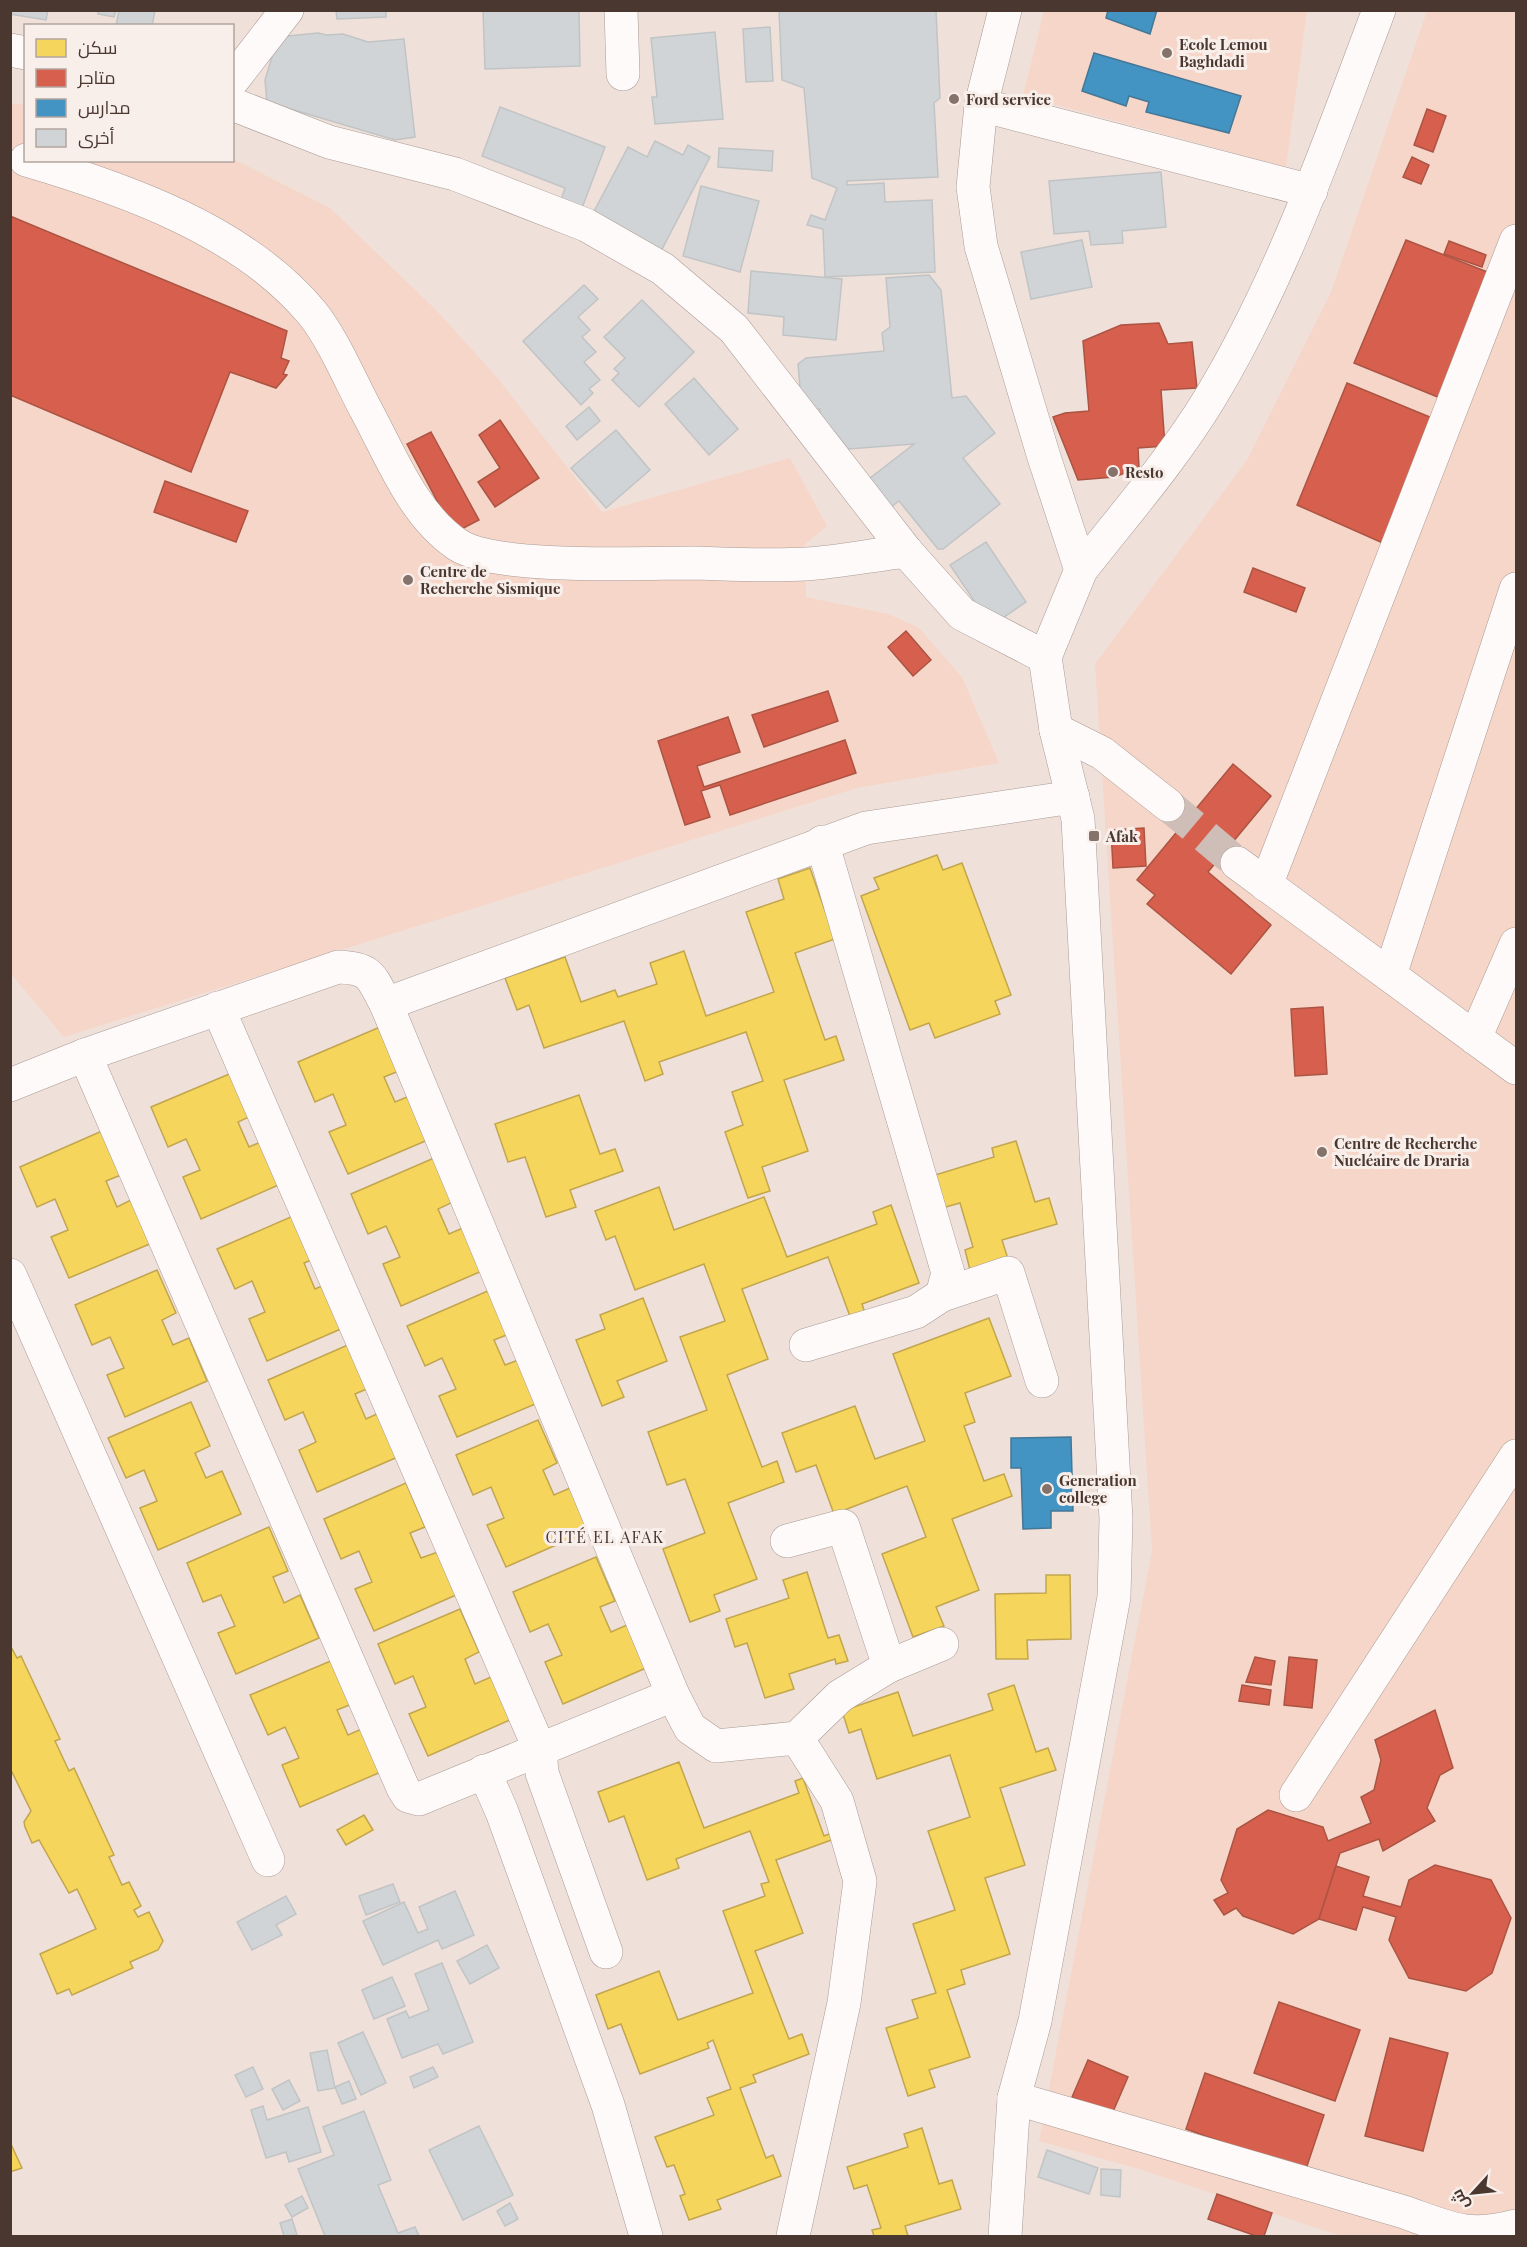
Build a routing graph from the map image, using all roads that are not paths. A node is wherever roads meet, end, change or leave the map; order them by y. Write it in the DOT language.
graph roads {
  1 [pos="287,10"];
  2 [pos="621,10"];
  3 [pos="1005,10"];
  4 [pos="1379,10"];
  5 [pos="623,74"];
  6 [pos="234,78"];
  7 [pos="234,105"];
  8 [pos="981,105"];
  9 [pos="32,162"];
  10 [pos="1311,191"];
  11 [pos="1516,241"];
  12 [pos="906,551"];
  13 [pos="1081,570"];
  14 [pos="1516,589"];
  15 [pos="1045,657"];
  16 [pos="1056,730"];
  17 [pos="1073,797"];
  18 [pos="1167,804"];
  19 [pos="822,842"];
  20 [pos="1237,864"];
  21 [pos="1266,885"];
  22 [pos="1516,944"];
  23 [pos="1390,975"];
  24 [pos="386,1004"];
  25 [pos="218,1008"];
  26 [pos="1475,1038"];
  27 [pos="85,1055"];
  28 [pos="1516,1068"];
  29 [pos="10,1085"];
  30 [pos="10,1275"];
  31 [pos="942,1295"];
  32 [pos="806,1345"];
  33 [pos="1042,1381"];
  34 [pos="1516,1456"];
  35 [pos="787,1541"];
  36 [pos="942,1644"];
  37 [pos="889,1665"];
  38 [pos="673,1695"];
  39 [pos="797,1738"];
  40 [pos="540,1750"];
  41 [pos="484,1771"];
  42 [pos="1296,1795"];
  43 [pos="268,1860"];
  44 [pos="606,1952"];
  45 [pos="1014,2098"];
  46 [pos="1516,2226"];
  47 [pos="646,2236"];
  48 [pos="790,2236"];
  49 [pos="1005,2236"];
  1 -- 6 [label="main road"];
  2 -- 5 [label="main road"];
  3 -- 8 [label="main road"];
  4 -- 10 [label="main road"];
  7 -- 12 [label="main road"];
  8 -- 10 [label="main road"];
  8 -- 13 [label="main road"];
  9 -- 12 [label="main road"];
  10 -- 13 [label="main road"];
  11 -- 21 [label="main road"];
  12 -- 15 [label="main road"];
  13 -- 15 [label="main road"];
  14 -- 23 [label="main road"];
  15 -- 16 [label="main road"];
  16 -- 17 [label="main road"];
  16 -- 18 [label="main road"];
  17 -- 19 [label="main road"];
  17 -- 45 [label="main road"];
  19 -- 24 [label="main road"];
  19 -- 31 [label="main road"];
  20 -- 21 [label="main road"];
  21 -- 23 [label="main road"];
  22 -- 26 [label="main road"];
  23 -- 26 [label="main road"];
  24 -- 25 [label="main road"];
  24 -- 38 [label="main road"];
  25 -- 27 [label="main road"];
  25 -- 40 [label="main road"];
  26 -- 28 [label="main road"];
  27 -- 29 [label="main road"];
  27 -- 41 [label="main road"];
  30 -- 43 [label="main road"];
  31 -- 32 [label="main road"];
  31 -- 33 [label="main road"];
  34 -- 42 [label="main road"];
  35 -- 37 [label="main road"];
  36 -- 37 [label="main road"];
  37 -- 39 [label="main road"];
  38 -- 39 [label="main road"];
  38 -- 40 [label="main road"];
  39 -- 48 [label="main road"];
  40 -- 41 [label="main road"];
  40 -- 44 [label="main road"];
  41 -- 47 [label="main road"];
  45 -- 46 [label="main road"];
  45 -- 49 [label="main road"];
}
